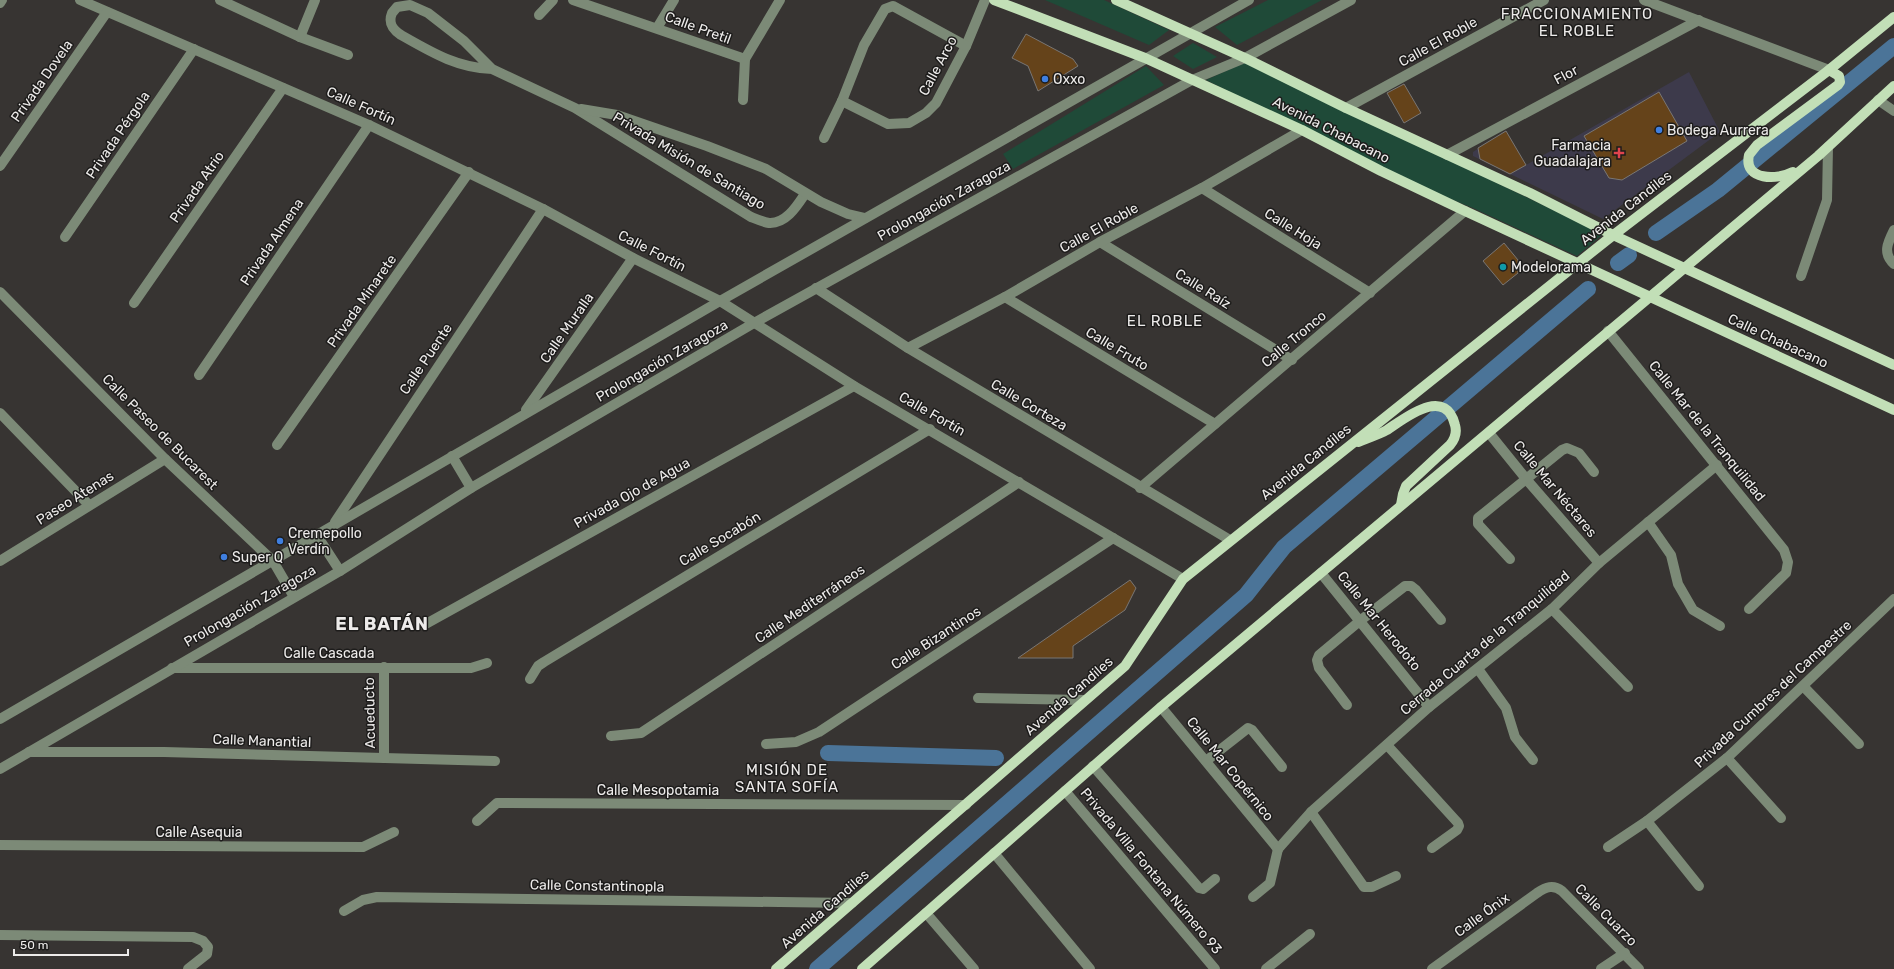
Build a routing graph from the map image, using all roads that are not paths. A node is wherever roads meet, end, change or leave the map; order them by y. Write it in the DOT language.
graph roads {
  1 [pos="2,0"];
  2 [pos="80,0"];
  3 [pos="220,0"];
  4 [pos="315,0"];
  5 [pos="553,0"];
  6 [pos="573,0"];
  7 [pos="674,0"];
  8 [pos="780,0"];
  9 [pos="985,0"];
  10 [pos="994,0"];
  11 [pos="1116,0"];
  12 [pos="1249,0"];
  13 [pos="1351,0"];
  14 [pos="1544,0"];
  15 [pos="1644,0"];
  16 [pos="0,3"];
  17 [pos="107,12"];
  18 [pos="539,15"];
  19 [pos="1894,17"];
  20 [pos="1698,20"];
  21 [pos="657,28"];
  22 [pos="1191,32"];
  23 [pos="300,37"];
  24 [pos="966,46"];
  25 [pos="194,49"];
  26 [pos="348,55"];
  27 [pos="1145,58"];
  28 [pos="1245,58"];
  29 [pos="745,59"];
  30 [pos="492,69"];
  31 [pos="1829,70"];
  32 [pos="1192,80"];
  33 [pos="1894,86"];
  34 [pos="283,88"];
  35 [pos="743,100"];
  36 [pos="1878,100"];
  37 [pos="842,101"];
  38 [pos="575,108"];
  39 [pos="1346,108"];
  40 [pos="1894,111"];
  41 [pos="369,125"];
  42 [pos="1302,130"];
  43 [pos="824,138"];
  44 [pos="1828,147"];
  45 [pos="1447,155"];
  46 [pos="0,166"];
  47 [pos="1803,167"];
  48 [pos="469,172"];
  49 [pos="1202,188"];
  50 [pos="805,194"];
  51 [pos="543,209"];
  52 [pos="1465,211"];
  53 [pos="865,218"];
  54 [pos="1894,230"];
  55 [pos="1613,235"];
  56 [pos="65,237"];
  57 [pos="1100,242"];
  58 [pos="633,258"];
  59 [pos="1576,264"];
  60 [pos="1894,264"];
  61 [pos="1685,268"];
  62 [pos="1801,276"];
  63 [pos="816,288"];
  64 [pos="0,292"];
  65 [pos="1370,293"];
  66 [pos="1005,297"];
  67 [pos="1650,297"];
  68 [pos="720,301"];
  69 [pos="134,303"];
  70 [pos="754,323"];
  71 [pos="1608,331"];
  72 [pos="908,348"];
  73 [pos="1292,360"];
  74 [pos="1894,365"];
  75 [pos="199,375"];
  76 [pos="854,386"];
  77 [pos="1894,410"];
  78 [pos="0,413"];
  79 [pos="524,414"];
  80 [pos="1215,424"];
  81 [pos="930,429"];
  82 [pos="1489,433"];
  83 [pos="277,445"];
  84 [pos="1350,445"];
  85 [pos="452,456"];
  86 [pos="165,458"];
  87 [pos="1717,465"];
  88 [pos="1594,472"];
  89 [pos="1527,480"];
  90 [pos="1019,482"];
  91 [pos="471,488"];
  92 [pos="1140,488"];
  93 [pos="89,505"];
  94 [pos="1401,505"];
  95 [pos="1648,522"];
  96 [pos="333,525"];
  97 [pos="316,534"];
  98 [pos="1113,538"];
  99 [pos="1230,540"];
  100 [pos="1510,559"];
  101 [pos="273,561"];
  102 [pos="0,562"];
  103 [pos="1600,563"];
  104 [pos="340,571"];
  105 [pos="1321,573"];
  106 [pos="1183,579"];
  107 [pos="294,597"];
  108 [pos="1894,599"];
  109 [pos="1749,608"];
  110 [pos="1552,609"];
  111 [pos="1361,620"];
  112 [pos="1441,620"];
  113 [pos="424,625"];
  114 [pos="1720,626"];
  115 [pos="487,663"];
  116 [pos="384,667"];
  117 [pos="170,668"];
  118 [pos="1478,669"];
  119 [pos="530,679"];
  120 [pos="1628,687"];
  121 [pos="1804,687"];
  122 [pos="978,698"];
  123 [pos="1084,700"];
  124 [pos="1348,705"];
  125 [pos="1161,707"];
  126 [pos="1429,707"];
  127 [pos="0,719"];
  128 [pos="612,736"];
  129 [pos="766,744"];
  130 [pos="1859,744"];
  131 [pos="1387,745"];
  132 [pos="28,752"];
  133 [pos="384,758"];
  134 [pos="1727,758"];
  135 [pos="1533,760"];
  136 [pos="495,761"];
  137 [pos="1206,761"];
  138 [pos="1093,766"];
  139 [pos="1282,767"];
  140 [pos="0,769"];
  141 [pos="1065,791"];
  142 [pos="966,805"];
  143 [pos="1311,812"];
  144 [pos="1781,818"];
  145 [pos="1647,821"];
  146 [pos="477,822"];
  147 [pos="394,832"];
  148 [pos="0,845"];
  149 [pos="1608,847"];
  150 [pos="1432,848"];
  151 [pos="1278,849"];
  152 [pos="994,853"];
  153 [pos="1396,876"];
  154 [pos="1215,879"];
  155 [pos="1550,886"];
  156 [pos="1699,886"];
  157 [pos="1253,898"];
  158 [pos="852,903"];
  159 [pos="344,911"];
  160 [pos="926,913"];
  161 [pos="1310,934"];
  162 [pos="0,935"];
  163 [pos="1624,953"];
  164 [pos="791,957"];
  165 [pos="188,969"];
  166 [pos="776,969"];
  167 [pos="788,969"];
  168 [pos="862,969"];
  169 [pos="974,969"];
  170 [pos="1090,969"];
  171 [pos="1215,969"];
  172 [pos="1266,969"];
  173 [pos="1432,969"];
  174 [pos="1601,969"];
  175 [pos="1639,969"];
  1 -- 16 [label="street"];
  2 -- 17 [label="street, Calle Fortín"];
  3 -- 23 [label="street"];
  4 -- 23 [label="street"];
  5 -- 18 [label="street"];
  6 -- 21 [label="street, Calle Pretil"];
  7 -- 21 [label="street"];
  8 -- 29 [label="street"];
  9 -- 24 [label="street, Calle Arco"];
  10 -- 27 [label="main road, Avenida Chabacano"];
  11 -- 22 [label="main road, Avenida Chabacano"];
  12 -- 22 [label="street, Prolongación Zaragoza"];
  13 -- 28 [label="street, Prolongación Zaragoza"];
  14 -- 39 [label="street, Calle El Roble"];
  15 -- 20 [label="street"];
  17 -- 25 [label="street, Calle Fortín"];
  17 -- 46 [label="street, Privada Dovela"];
  19 -- 31 [label="main road, Avenida Candiles"];
  20 -- 31 [label="street"];
  20 -- 45 [label="street, Flor"];
  21 -- 29 [label="street, Calle Pretil"];
  22 -- 27 [label="street, Prolongación Zaragoza"];
  22 -- 28 [label="main road, Avenida Chabacano"];
  23 -- 26 [label="street"];
  24 -- 37 [label="street, Calle Arco"];
  24 -- 37 [label="street"];
  25 -- 34 [label="street, Calle Fortín"];
  25 -- 56 [label="street, Privada Pérgola"];
  27 -- 32 [label="main road, Avenida Chabacano"];
  27 -- 53 [label="street, Prolongación Zaragoza"];
  28 -- 32 [label="street, Prolongación Zaragoza"];
  28 -- 39 [label="main road, Avenida Chabacano"];
  29 -- 35 [label="street"];
  30 -- 30 [label="street, Privada Misión de Santiago"];
  30 -- 38 [label="street, Privada Misión de Santiago"];
  31 -- 47 [label="main road"];
  31 -- 55 [label="main road, Avenida Candiles"];
  32 -- 42 [label="main road, Avenida Chabacano"];
  32 -- 63 [label="street, Prolongación Zaragoza"];
  33 -- 36 [label="main road"];
  34 -- 41 [label="street, Calle Fortín"];
  34 -- 69 [label="street, Privada Atrio"];
  36 -- 40 [label="street"];
  36 -- 44 [label="main road"];
  37 -- 43 [label="street"];
  38 -- 50 [label="street, Privada Misión de Santiago"];
  38 -- 50 [label="street, Privada Misión de Santiago"];
  39 -- 45 [label="main road, Avenida Chabacano"];
  41 -- 48 [label="street, Calle Fortín"];
  41 -- 75 [label="street, Privada Almena"];
  42 -- 49 [label="street, Calle El Roble"];
  42 -- 52 [label="main road, Avenida Chabacano"];
  44 -- 47 [label="main road"];
  44 -- 62 [label="street"];
  45 -- 55 [label="main road, Avenida Chabacano"];
  47 -- 61 [label="main road"];
  48 -- 51 [label="street, Calle Fortín"];
  48 -- 83 [label="street, Privada Minarete"];
  49 -- 57 [label="street, Calle El Roble"];
  49 -- 65 [label="street, Calle Hoja"];
  50 -- 53 [label="street, Privada Misión de Santiago"];
  51 -- 58 [label="street, Calle Fortín"];
  51 -- 96 [label="street, Calle Puente"];
  52 -- 59 [label="main road, Avenida Chabacano"];
  52 -- 65 [label="street, Calle Tronco"];
  53 -- 68 [label="street, Prolongación Zaragoza"];
  54 -- 60 [label="street"];
  55 -- 59 [label="main road, Avenida Candiles"];
  55 -- 61 [label="main road, Avenida Chabacano"];
  57 -- 66 [label="street, Calle El Roble"];
  57 -- 73 [label="street, Calle Raíz"];
  58 -- 68 [label="street, Calle Fortín"];
  58 -- 79 [label="street, Calle Muralla"];
  59 -- 67 [label="main road, Avenida Chabacano"];
  59 -- 84 [label="main road, Avenida Candiles"];
  61 -- 67 [label="main road"];
  61 -- 74 [label="main road, Calle Chabacano"];
  63 -- 70 [label="street, Prolongación Zaragoza"];
  63 -- 72 [label="street, Calle Corteza"];
  64 -- 86 [label="street, Calle Paseo de Bucarest"];
  65 -- 73 [label="street, Calle Tronco"];
  66 -- 72 [label="street, Calle El Roble"];
  66 -- 80 [label="street, Calle Fruto"];
  67 -- 71 [label="main road"];
  67 -- 77 [label="main road, Calle Chabacano"];
  68 -- 70 [label="street, Calle Fortín"];
  68 -- 79 [label="street, Prolongación Zaragoza"];
  70 -- 76 [label="street, Calle Fortín"];
  70 -- 91 [label="street, Prolongación Zaragoza"];
  71 -- 82 [label="main road"];
  71 -- 87 [label="street, Calle Mar de la Tranquilidad"];
  72 -- 92 [label="street, Calle Corteza"];
  73 -- 80 [label="street, Calle Tronco"];
  76 -- 81 [label="street, Calle Fortín"];
  76 -- 113 [label="street, Privada Ojo de Agua"];
  78 -- 93 [label="street"];
  79 -- 85 [label="street, Prolongación Zaragoza"];
  80 -- 92 [label="street, Calle Tronco"];
  81 -- 90 [label="street, Calle Fortín"];
  81 -- 119 [label="street, Calle Socabón"];
  82 -- 89 [label="street, Calle Mar Néctares"];
  82 -- 94 [label="main road"];
  84 -- 94 [label="main road"];
  84 -- 99 [label="main road, Avenida Candiles"];
  85 -- 91 [label="street"];
  85 -- 96 [label="street, Prolongación Zaragoza"];
  86 -- 93 [label="street, Paseo Atenas"];
  86 -- 101 [label="street, Calle Paseo de Bucarest"];
  87 -- 95 [label="street, Cerrada Cuarta de la Tranquilidad"];
  87 -- 109 [label="street, Calle Mar de la Tranquilidad"];
  88 -- 89 [label="street"];
  89 -- 100 [label="street"];
  89 -- 103 [label="street, Calle Mar Néctares"];
  90 -- 98 [label="street, Calle Fortín"];
  90 -- 128 [label="street, Calle Mediterráneos"];
  91 -- 104 [label="street, Prolongación Zaragoza"];
  92 -- 99 [label="street, Calle Corteza"];
  93 -- 102 [label="street, Paseo Atenas"];
  94 -- 105 [label="main road"];
  95 -- 103 [label="street, Cerrada Cuarta de la Tranquilidad"];
  95 -- 114 [label="street"];
  96 -- 97 [label="street, Prolongación Zaragoza"];
  97 -- 101 [label="street, Prolongación Zaragoza"];
  97 -- 104 [label="street"];
  98 -- 106 [label="street, Calle Fortín"];
  98 -- 129 [label="street, Calle Bizantinos"];
  99 -- 106 [label="main road, Avenida Candiles"];
  101 -- 107 [label="street, Calle Paseo de Bucarest"];
  101 -- 127 [label="street, Prolongación Zaragoza"];
  103 -- 110 [label="street, Cerrada Cuarta de la Tranquilidad"];
  104 -- 107 [label="street, Prolongación Zaragoza"];
  105 -- 111 [label="street, Calle Mar Herodoto"];
  105 -- 125 [label="main road"];
  106 -- 123 [label="main road, Avenida Candiles"];
  107 -- 117 [label="street, Prolongación Zaragoza"];
  108 -- 121 [label="street, Privada Cumbres del Campestre"];
  110 -- 118 [label="street, Cerrada Cuarta de la Tranquilidad"];
  110 -- 120 [label="street"];
  111 -- 112 [label="street"];
  111 -- 124 [label="street"];
  111 -- 126 [label="street, Calle Mar Herodoto"];
  115 -- 116 [label="street, Calle Cascada"];
  116 -- 117 [label="street, Calle Cascada"];
  116 -- 133 [label="street, Acueducto"];
  117 -- 132 [label="street, Prolongación Zaragoza"];
  118 -- 126 [label="street, Cerrada Cuarta de la Tranquilidad"];
  118 -- 135 [label="street"];
  121 -- 130 [label="street"];
  121 -- 134 [label="street, Privada Cumbres del Campestre"];
  122 -- 123 [label="street"];
  123 -- 142 [label="main road, Avenida Candiles"];
  125 -- 137 [label="street, Calle Mar Copérnico"];
  125 -- 138 [label="main road"];
  126 -- 131 [label="street, Cerrada Cuarta de la Tranquilidad"];
  131 -- 143 [label="street, Cerrada Cuarta de la Tranquilidad"];
  131 -- 150 [label="street"];
  132 -- 133 [label="street, Calle Manantial"];
  132 -- 140 [label="street, Prolongación Zaragoza"];
  133 -- 136 [label="street, Calle Manantial"];
  134 -- 144 [label="street"];
  134 -- 145 [label="street, Privada Cumbres del Campestre"];
  137 -- 139 [label="street"];
  137 -- 151 [label="street, Calle Mar Copérnico"];
  138 -- 141 [label="main road"];
  138 -- 154 [label="street"];
  141 -- 152 [label="main road"];
  141 -- 171 [label="street, Privada Villa Fontana Número 93"];
  142 -- 146 [label="street, Calle Mesopotamia"];
  142 -- 158 [label="main road, Avenida Candiles"];
  143 -- 151 [label="street, Cerrada Cuarta de la Tranquilidad"];
  143 -- 153 [label="street"];
  145 -- 149 [label="street, Privada Cumbres del Campestre"];
  145 -- 156 [label="street"];
  147 -- 148 [label="street, Calle Asequia"];
  151 -- 157 [label="street"];
  152 -- 160 [label="main road"];
  152 -- 170 [label="street"];
  155 -- 163 [label="street, Calle Cuarzo"];
  155 -- 173 [label="street, Calle Ónix"];
  158 -- 159 [label="street, Calle Constantinopla"];
  158 -- 164 [label="main road, Avenida Candiles"];
  160 -- 168 [label="main road"];
  160 -- 169 [label="street"];
  161 -- 172 [label="street"];
  162 -- 165 [label="street"];
  163 -- 174 [label="street"];
  163 -- 175 [label="street, Calle Cuarzo"];
  164 -- 166 [label="main road, Avenida Candiles"];
  164 -- 167 [label="main road"];
}
